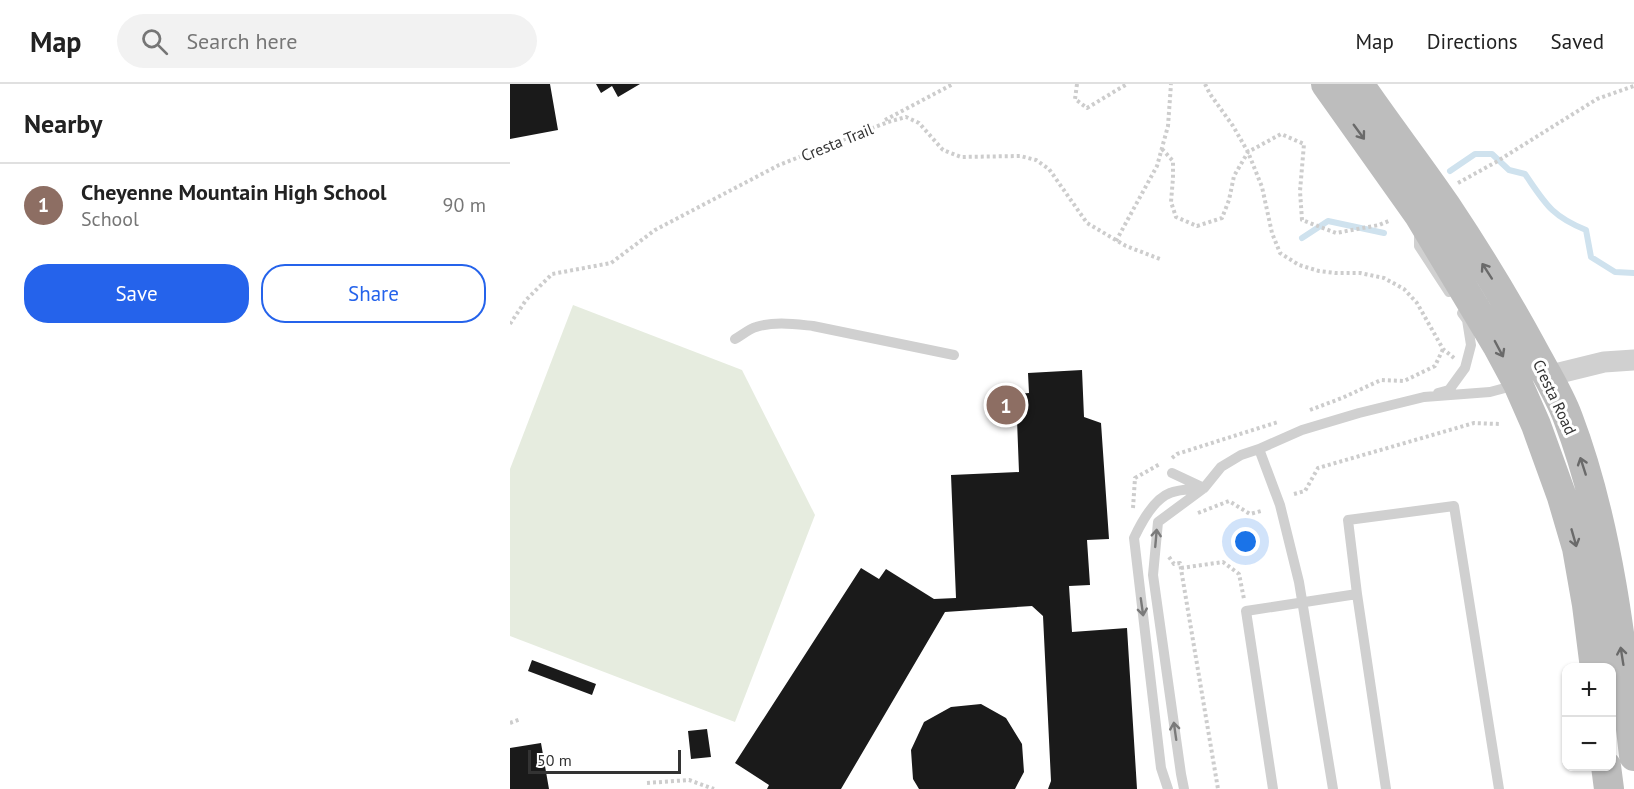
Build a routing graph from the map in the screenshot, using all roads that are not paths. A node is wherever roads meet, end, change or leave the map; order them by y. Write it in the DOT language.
graph roads {
  1 [pos="1326,84"];
  2 [pos="1359,84"];
  3 [pos="1405,218"];
  4 [pos="735,339"];
  5 [pos="954,355"];
  6 [pos="1634,360"];
  7 [pos="1532,380"];
  8 [pos="1424,397"];
  9 [pos="1259,449"];
  10 [pos="1172,473"];
  11 [pos="1204,488"];
  12 [pos="1357,594"];
  13 [pos="1302,601"];
  14 [pos="1594,663"];
  15 [pos="1634,756"];
  16 [pos="1607,771"];
  17 [pos="1168,789"];
  18 [pos="1184,789"];
  19 [pos="1273,789"];
  20 [pos="1333,789"];
  21 [pos="1386,789"];
  22 [pos="1498,789"];
  23 [pos="1609,789"];
  1 -- 3 [label="main road, Cresta Road, one-way"];
  7 -- 2 [label="main road, Cresta Road, one-way"];
  3 -- 7 [label="main road, Cresta Road, one-way"];
  3 -- 8 [label="lane"];
  4 -- 5 [label="lane"];
  6 -- 7 [label="street"];
  7 -- 8 [label="lane"];
  7 -- 14 [label="main road, Cresta Road, one-way"];
  15 -- 7 [label="main road, Cresta Road, one-way"];
  8 -- 9 [label="lane"];
  9 -- 11 [label="lane"];
  9 -- 13 [label="lane"];
  10 -- 11 [label="lane"];
  11 -- 17 [label="lane, one-way"];
  18 -- 11 [label="lane, one-way"];
  12 -- 13 [label="lane"];
  12 -- 21 [label="lane"];
  12 -- 22 [label="lane"];
  13 -- 19 [label="lane"];
  13 -- 20 [label="lane"];
  16 -- 23 [label="main road"];
}
